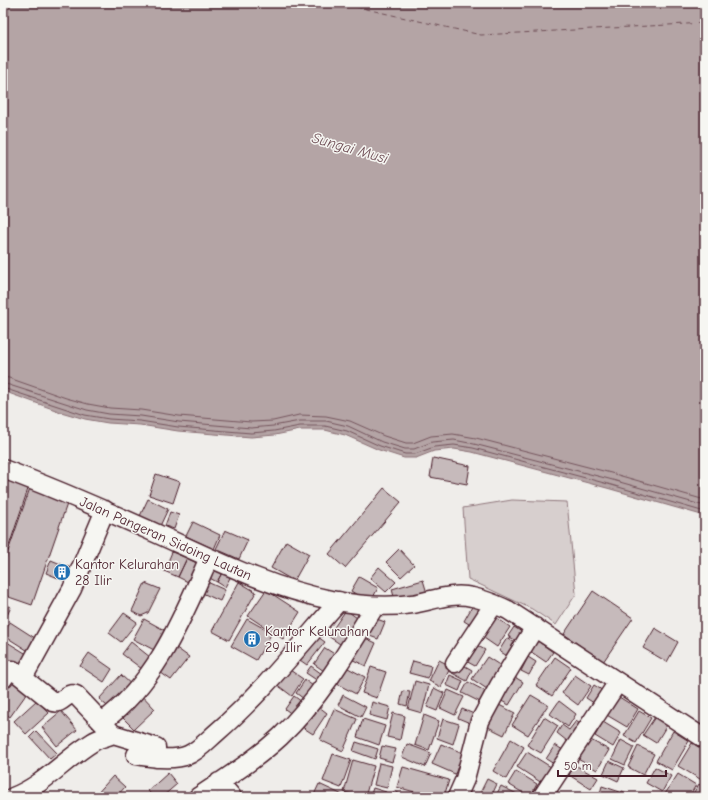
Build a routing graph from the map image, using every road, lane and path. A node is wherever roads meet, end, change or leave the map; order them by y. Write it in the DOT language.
graph roads {
  1 [pos="3,469"];
  2 [pos="105,510"];
  3 [pos="209,558"];
  4 [pos="335,600"];
  5 [pos="494,604"];
  6 [pos="375,606"];
  7 [pos="535,628"];
  8 [pos="455,663"];
  9 [pos="23,678"];
  10 [pos="3,679"];
  11 [pos="618,682"];
  12 [pos="107,728"];
  13 [pos="705,739"];
  14 [pos="157,754"];
  15 [pos="136,755"];
  16 [pos="219,782"];
  17 [pos="13,797"];
  18 [pos="198,797"];
  19 [pos="232,797"];
  20 [pos="457,797"];
  21 [pos="542,797"];
  1 -- 2 [label="street, Jalan Pangeran Sidoing Lautan"];
  2 -- 3 [label="street, Jalan Pangeran Sidoing Lautan"];
  2 -- 9 [label="street"];
  3 -- 4 [label="street, Jalan Pangeran Sidoing Lautan"];
  3 -- 12 [label="street"];
  4 -- 6 [label="street, Jalan Pangeran Sidoing Lautan"];
  4 -- 14 [label="street"];
  5 -- 6 [label="street, Jalan Pangeran Sidoing Lautan"];
  5 -- 7 [label="street, Jalan Pangeran Sidoing Lautan"];
  5 -- 8 [label="street"];
  6 -- 16 [label="street"];
  7 -- 11 [label="street, Jalan Pangeran Sidoing Lautan"];
  7 -- 20 [label="street"];
  9 -- 10 [label="street"];
  9 -- 12 [label="street"];
  11 -- 13 [label="street, Jalan Pangeran Sidoing Lautan"];
  11 -- 21 [label="street"];
  12 -- 14 [label="street"];
  12 -- 17 [label="street"];
  14 -- 15 [label="street"];
  16 -- 18 [label="street"];
  16 -- 19 [label="street"];
}
